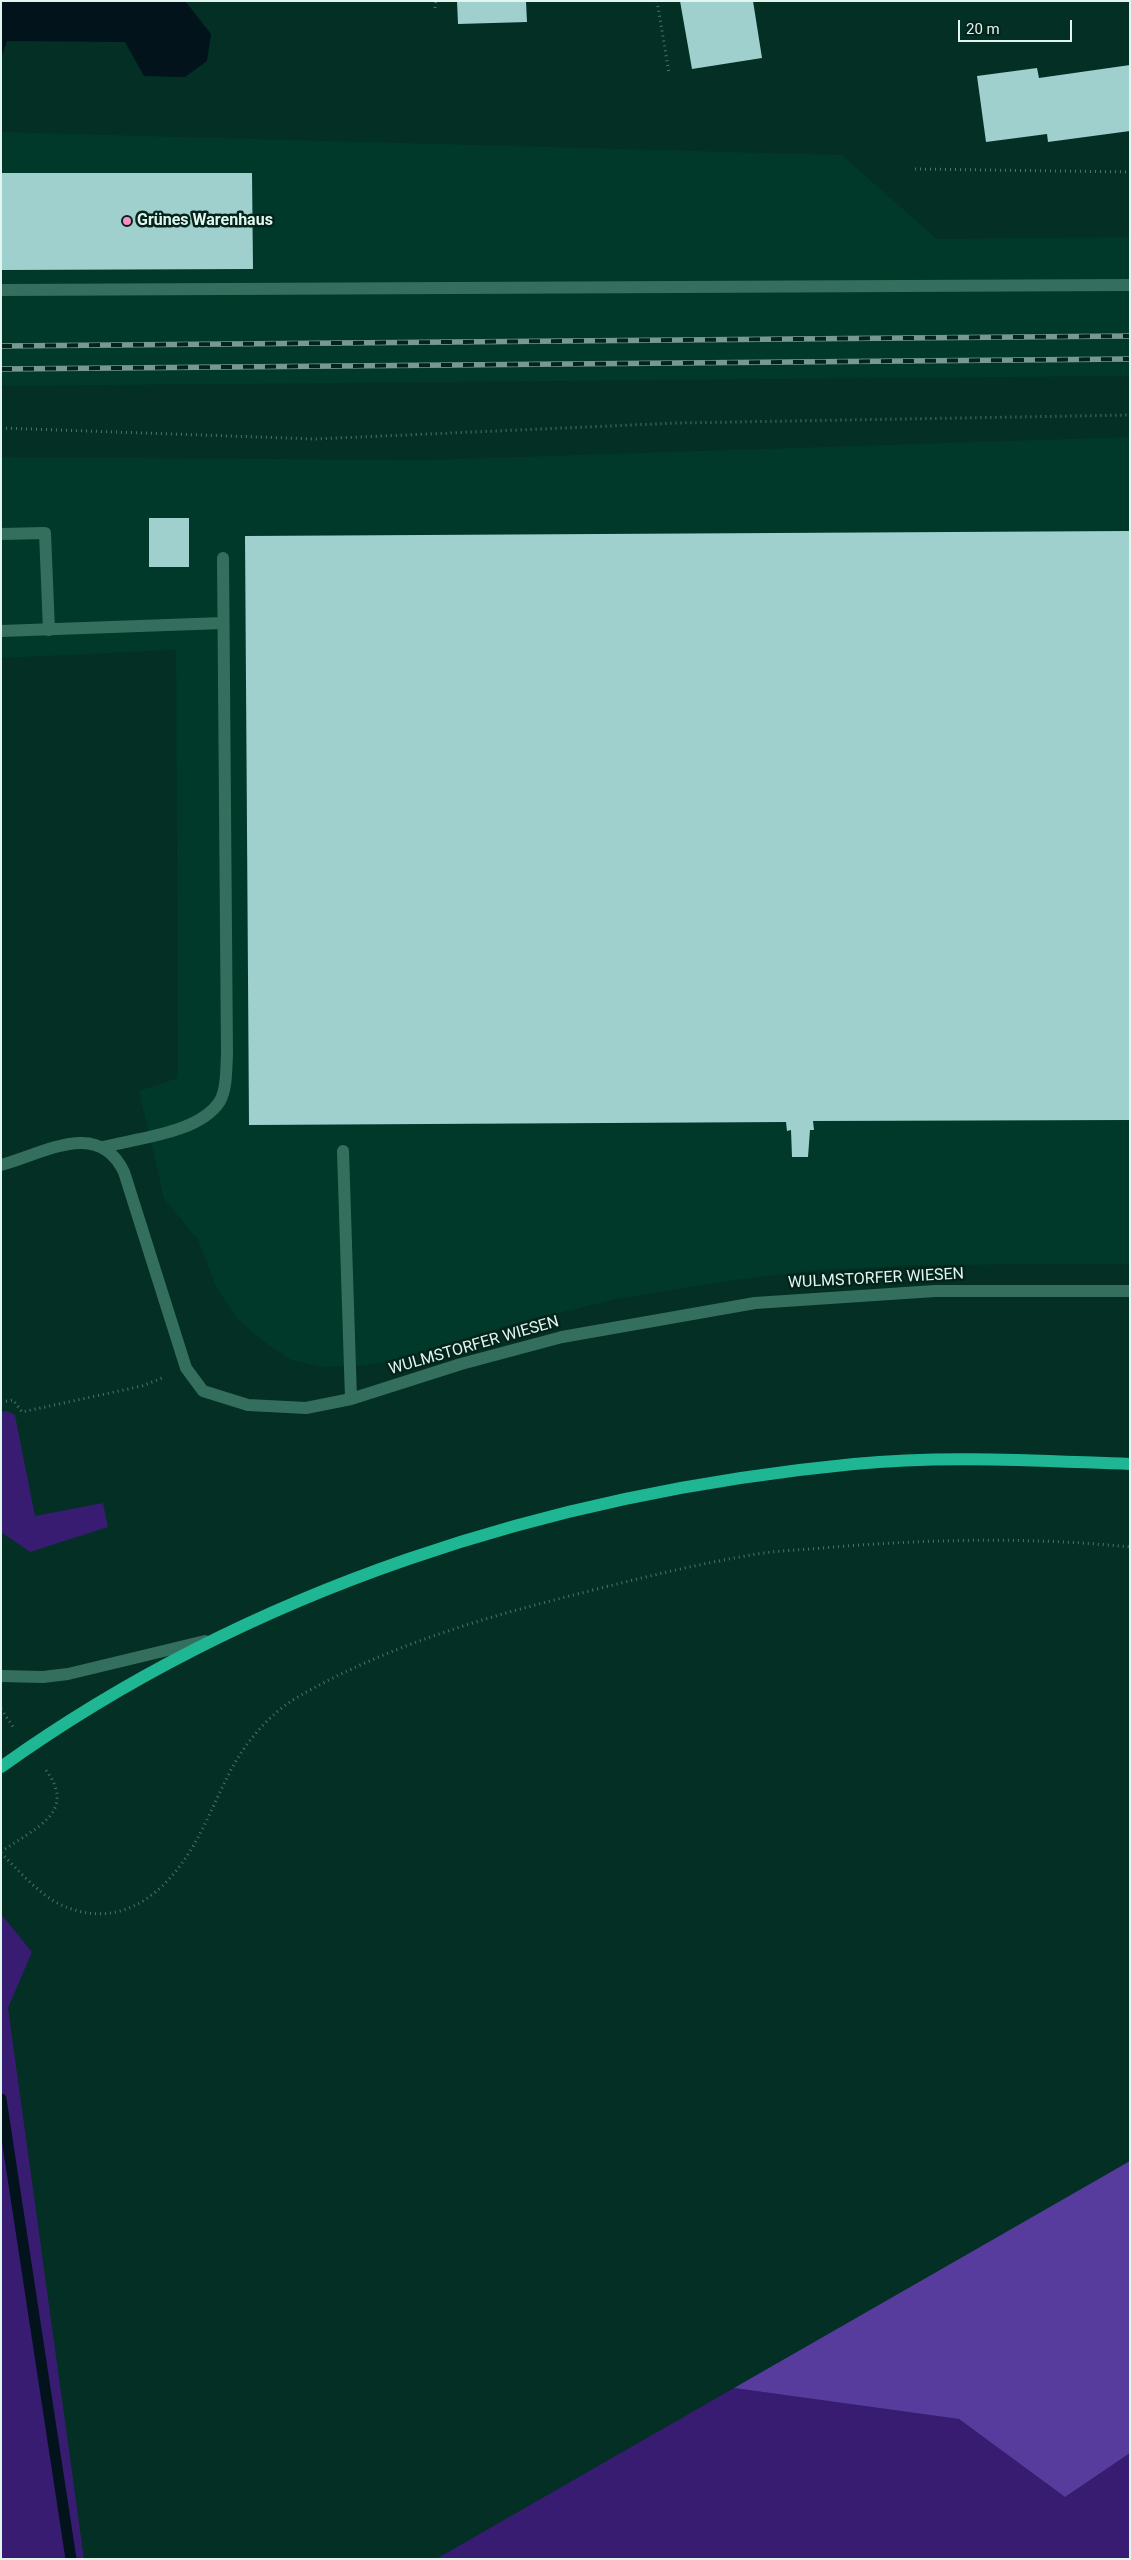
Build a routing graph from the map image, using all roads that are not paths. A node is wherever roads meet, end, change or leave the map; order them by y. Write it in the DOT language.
graph roads {
  1 [pos="1130,285"];
  2 [pos="1,290"];
  3 [pos="1,534"];
  4 [pos="223,558"];
  5 [pos="223,622"];
  6 [pos="49,630"];
  7 [pos="1,631"];
  8 [pos="103,1147"];
  9 [pos="343,1151"];
  10 [pos="1,1165"];
  11 [pos="1130,1291"];
  12 [pos="351,1399"];
  13 [pos="1130,1464"];
  14 [pos="213,1639"];
  15 [pos="1,1676"];
  16 [pos="1,1767"];
  1 -- 2 [label="street"];
  3 -- 6 [label="street"];
  4 -- 5 [label="street"];
  5 -- 6 [label="street"];
  5 -- 8 [label="street"];
  6 -- 7 [label="street"];
  8 -- 10 [label="street"];
  8 -- 12 [label="street, WULMSTORFER WIESEN"];
  9 -- 12 [label="street"];
  11 -- 12 [label="street, WULMSTORFER WIESEN"];
  13 -- 14 [label="main road"];
  14 -- 15 [label="street"];
  14 -- 16 [label="main road"];
}
